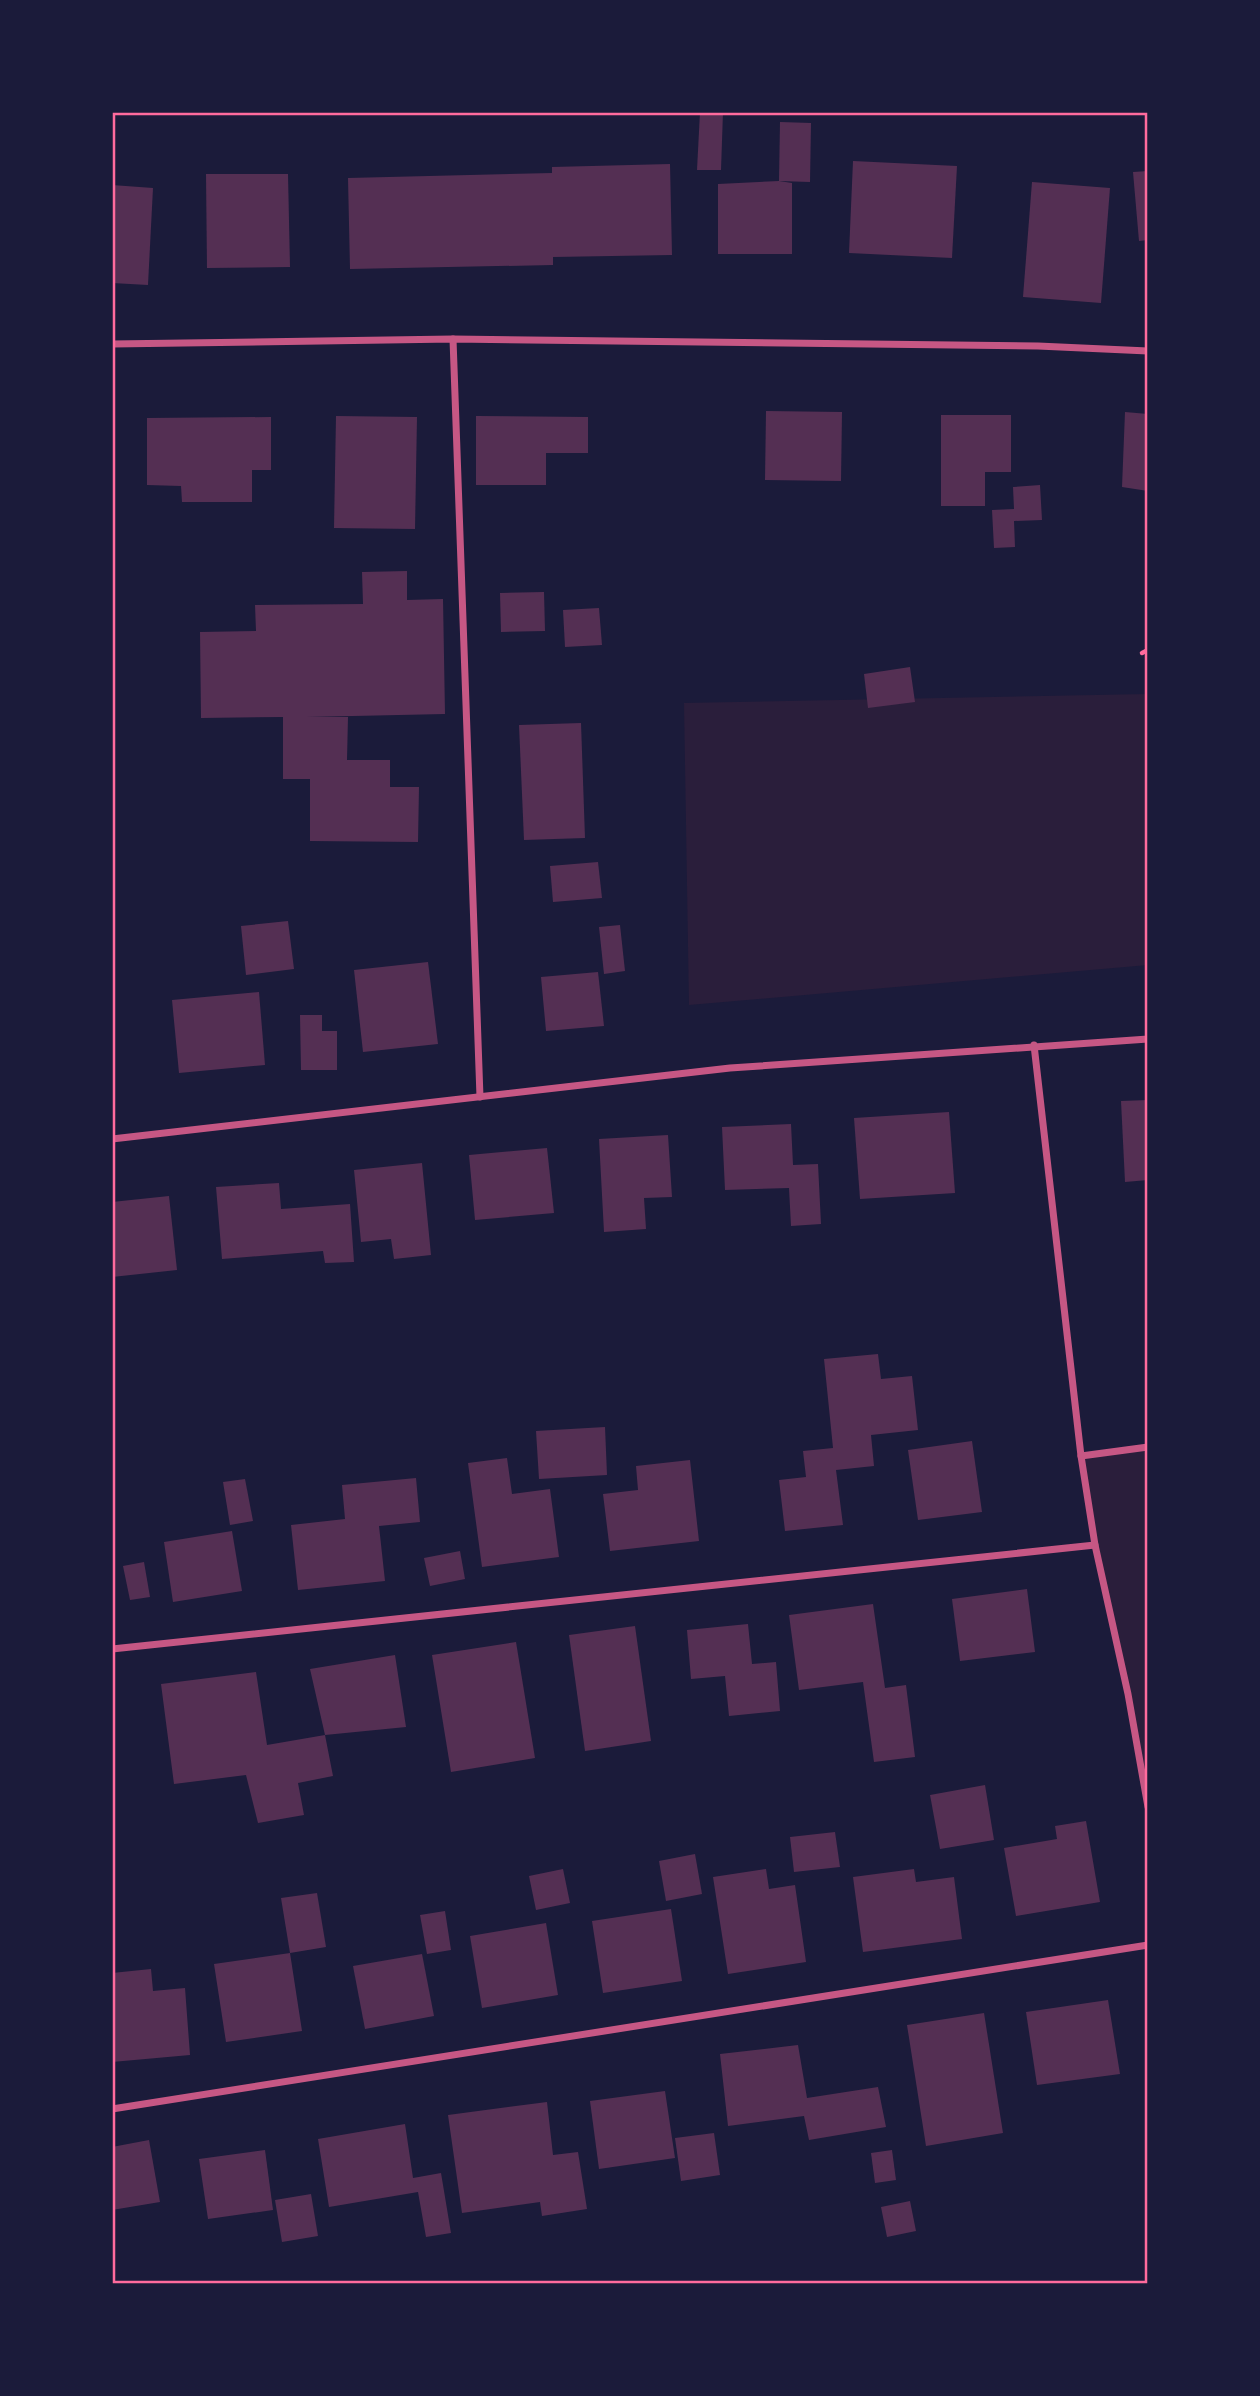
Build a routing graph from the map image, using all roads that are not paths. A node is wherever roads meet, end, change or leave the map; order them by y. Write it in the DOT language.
graph roads {
  1 [pos="453,339"];
  2 [pos="112,344"];
  3 [pos="1148,351"];
  4 [pos="1148,1039"];
  5 [pos="1034,1045"];
  6 [pos="480,1097"];
  7 [pos="112,1139"];
  8 [pos="1148,1447"];
  9 [pos="1081,1456"];
  10 [pos="1095,1545"];
  11 [pos="112,1649"];
  12 [pos="1148,1807"];
  13 [pos="1148,1945"];
  14 [pos="112,2109"];
  1 -- 2 [label="street"];
  1 -- 3 [label="street"];
  1 -- 6 [label="street"];
  4 -- 5 [label="street"];
  5 -- 6 [label="street"];
  5 -- 9 [label="street"];
  6 -- 7 [label="street"];
  8 -- 9 [label="street"];
  9 -- 10 [label="street"];
  10 -- 11 [label="street"];
  10 -- 12 [label="street"];
  13 -- 14 [label="street"];
}
